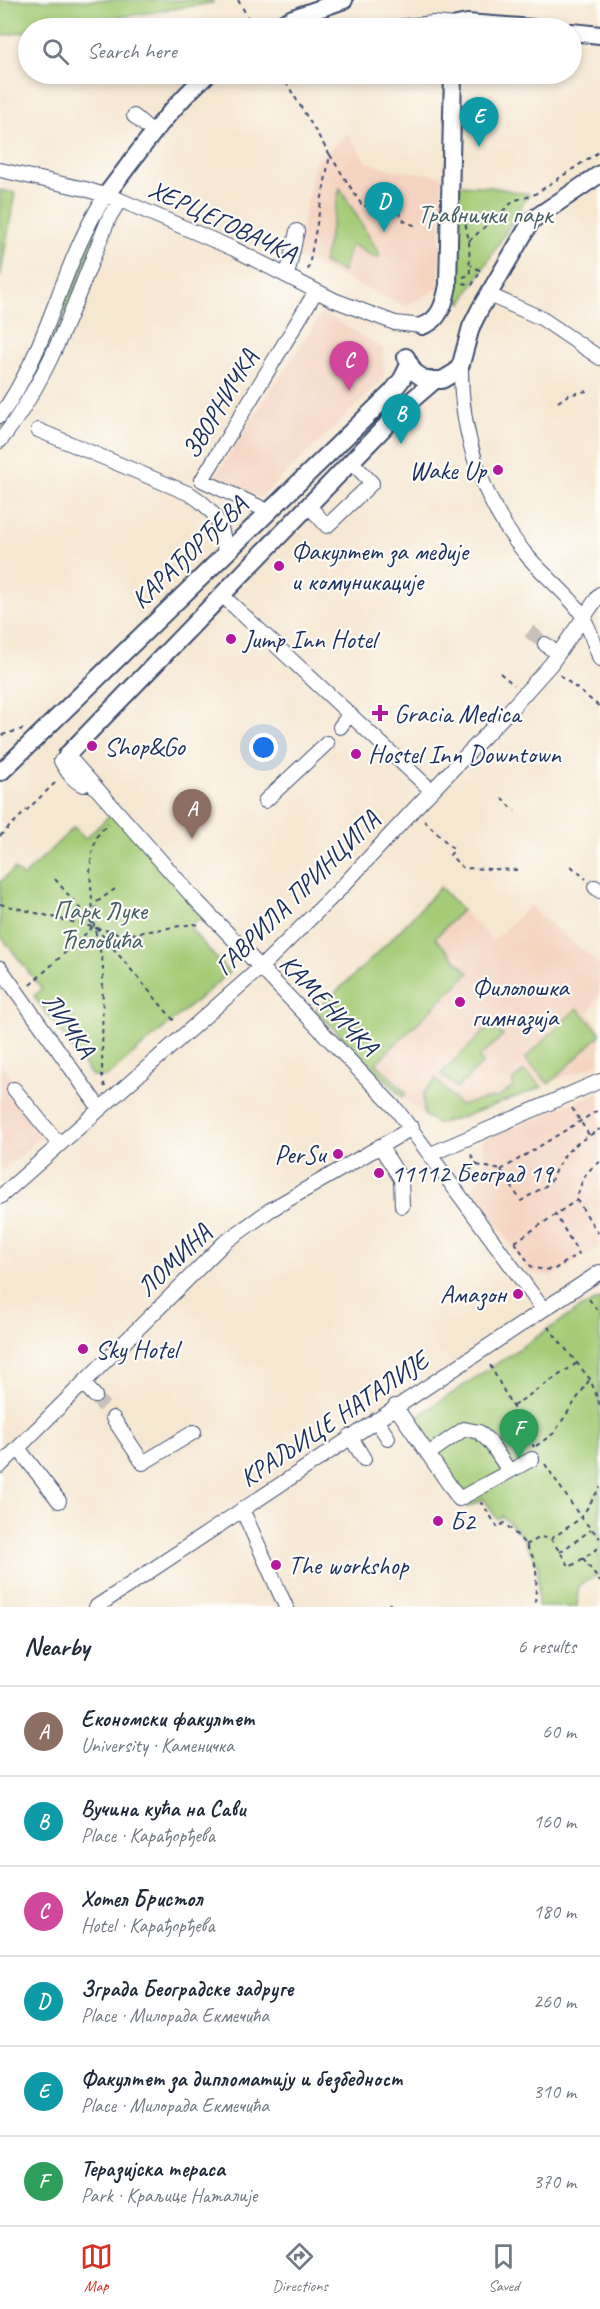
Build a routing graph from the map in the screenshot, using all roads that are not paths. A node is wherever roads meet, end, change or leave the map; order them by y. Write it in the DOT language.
graph roads {
  1 [pos="344,0"];
  2 [pos="295,18"];
  3 [pos="582,33"];
  4 [pos="600,35"];
  5 [pos="196,84"];
  6 [pos="453,84"];
  7 [pos="134,116"];
  8 [pos="153,132"];
  9 [pos="0,170"];
  10 [pos="600,174"];
  11 [pos="113,197"];
  12 [pos="297,231"];
  13 [pos="287,276"];
  14 [pos="311,288"];
  15 [pos="488,294"];
  16 [pos="426,325"];
  17 [pos="462,357"];
  18 [pos="600,358"];
  19 [pos="434,381"];
  20 [pos="0,416"];
  21 [pos="38,430"];
  22 [pos="0,441"];
  23 [pos="352,462"];
  24 [pos="309,507"];
  25 [pos="268,511"];
  26 [pos="224,553"];
  27 [pos="600,594"];
  28 [pos="223,596"];
  29 [pos="584,619"];
  30 [pos="600,658"];
  31 [pos="350,714"];
  32 [pos="340,727"];
  33 [pos="327,743"];
  34 [pos="67,755"];
  35 [pos="1,772"];
  36 [pos="83,784"];
  37 [pos="432,790"];
  38 [pos="266,801"];
  39 [pos="99,807"];
  40 [pos="0,968"];
  41 [pos="260,968"];
  42 [pos="600,1081"];
  43 [pos="14,1089"];
  44 [pos="104,1105"];
  45 [pos="412,1128"];
  46 [pos="59,1144"];
  47 [pos="380,1146"];
  48 [pos="431,1154"];
  49 [pos="0,1197"];
  50 [pos="402,1206"];
  51 [pos="598,1277"];
  52 [pos="543,1309"];
  53 [pos="83,1383"];
  54 [pos="95,1396"];
  55 [pos="395,1406"];
  56 [pos="113,1418"];
  57 [pos="376,1419"];
  58 [pos="194,1432"];
  59 [pos="388,1438"];
  60 [pos="347,1439"];
  61 [pos="18,1448"];
  62 [pos="428,1454"];
  63 [pos="537,1456"];
  64 [pos="361,1461"];
  65 [pos="0,1466"];
  66 [pos="509,1472"];
  67 [pos="59,1501"];
  68 [pos="242,1509"];
  69 [pos="96,1607"];
  70 [pos="286,1607"];
  1 -- 2 [label="main road"];
  3 -- 4 [label="main road"];
  5 -- 8 [label="main road"];
  6 -- 16 [label="main road"];
  7 -- 8 [label="street"];
  8 -- 11 [label="main road"];
  9 -- 11 [label="street, ХЕРЦЕГОВАЧКА"];
  10 -- 15 [label="main road"];
  11 -- 13 [label="street, ХЕРЦЕГОВАЧКА"];
  11 -- 20 [label="street"];
  11 -- 22 [label="street"];
  12 -- 13 [label="street"];
  13 -- 14 [label="street, ХЕРЦЕГОВАЧКА"];
  14 -- 16 [label="street, ХЕРЦЕГОВАЧКА"];
  14 -- 25 [label="street, ЗВОРНИЧКА"];
  15 -- 17 [label="main road"];
  15 -- 18 [label="street"];
  17 -- 19 [label="main road, КАРАЂОРЂЕВА"];
  17 -- 29 [label="street"];
  19 -- 23 [label="main road, КАРАЂОРЂЕВА"];
  19 -- 25 [label="main road, КАРАЂОРЂЕВА"];
  21 -- 26 [label="street"];
  23 -- 24 [label="main road, КАРАЂОРЂЕВА"];
  23 -- 24 [label="street"];
  24 -- 28 [label="main road, КАРАЂОРЂЕВА"];
  25 -- 26 [label="main road, КАРАЂОРЂЕВА"];
  26 -- 35 [label="main road, КАРАЂОРЂЕВА"];
  27 -- 29 [label="street, ГАВРИЛА ПРИНЦИПА"];
  28 -- 31 [label="street"];
  28 -- 34 [label="main road, КАРАЂОРЂЕВА"];
  29 -- 30 [label="street"];
  29 -- 37 [label="street, ГАВРИЛА ПРИНЦИПА"];
  31 -- 32 [label="street"];
  31 -- 37 [label="street"];
  33 -- 38 [label="street"];
  34 -- 41 [label="street, КАМЕНИЧКА"];
  36 -- 39 [label="street"];
  37 -- 41 [label="street, ГАВРИЛА ПРИНЦИПА"];
  40 -- 44 [label="street, ЛИЧКА"];
  41 -- 44 [label="street, ГАВРИЛА ПРИНЦИПА"];
  41 -- 45 [label="street, КАМЕНИЧКА"];
  42 -- 48 [label="street"];
  43 -- 46 [label="street"];
  44 -- 46 [label="street, ГАВРИЛА ПРИНЦИПА"];
  45 -- 47 [label="street, ЛОМИНА"];
  45 -- 48 [label="street, КАМЕНИЧКА"];
  46 -- 49 [label="street, ГАВРИЛА ПРИНЦИПА"];
  47 -- 50 [label="street"];
  47 -- 53 [label="street, ЛОМИНА"];
  48 -- 52 [label="street, КАМЕНИЧКА"];
  51 -- 52 [label="street, КРАЉИЦЕ НАТАЛИЈЕ"];
  52 -- 55 [label="street, КРАЉИЦЕ НАТАЛИЈЕ"];
  53 -- 54 [label="street"];
  53 -- 61 [label="street, ЛОМИНА"];
  55 -- 57 [label="street, КРАЉИЦЕ НАТАЛИЈЕ"];
  55 -- 62 [label="street"];
  56 -- 58 [label="street"];
  57 -- 59 [label="street"];
  57 -- 60 [label="street, КРАЉИЦЕ НАТАЛИЈЕ"];
  60 -- 64 [label="street"];
  60 -- 68 [label="street, КРАЉИЦЕ НАТАЛИЈЕ"];
  61 -- 65 [label="street, ЛОМИНА"];
  61 -- 67 [label="street"];
  62 -- 66 [label="street"];
  62 -- 66 [label="street"];
  63 -- 66 [label="street"];
  68 -- 69 [label="street, КРАЉИЦЕ НАТАЛИЈЕ"];
  68 -- 70 [label="street"];
}
